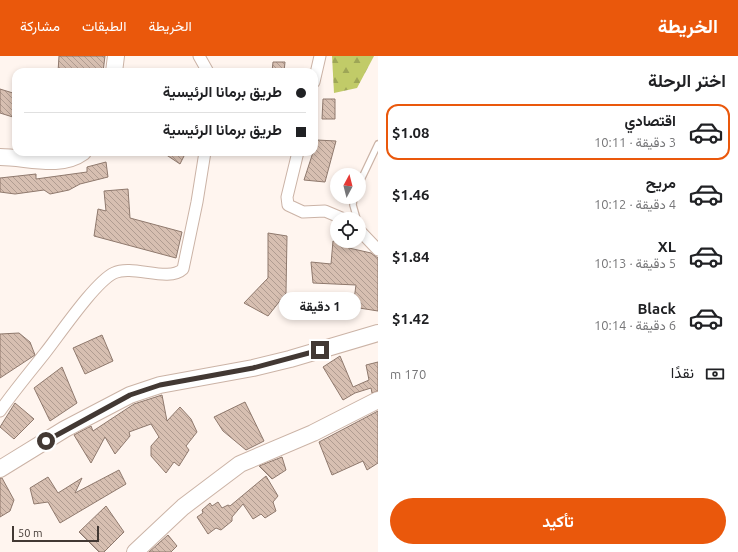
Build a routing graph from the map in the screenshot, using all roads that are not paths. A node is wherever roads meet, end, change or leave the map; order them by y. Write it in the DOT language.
graph roads {
  1 [pos="116,56"];
  2 [pos="199,56"];
  3 [pos="320,56"];
  4 [pos="114,68"];
  5 [pos="206,68"];
  6 [pos="317,68"];
  7 [pos="378,144"];
  8 [pos="76,156"];
  9 [pos="204,156"];
  10 [pos="297,156"];
  11 [pos="0,157"];
  12 [pos="366,169"];
  13 [pos="330,212"];
  14 [pos="366,235"];
  15 [pos="378,250"];
  16 [pos="378,333"];
  17 [pos="378,400"];
  18 [pos="0,411"];
  19 [pos="0,470"];
  20 [pos="136,552"];
  1 -- 4 [label="main road"];
  2 -- 5 [label="street"];
  3 -- 6 [label="street"];
  7 -- 12 [label="lane"];
  8 -- 11 [label="main road"];
  9 -- 18 [label="street"];
  10 -- 13 [label="street"];
  14 -- 15 [label="street"];
  16 -- 19 [label="main road"];
  17 -- 20 [label="main road"];
}
